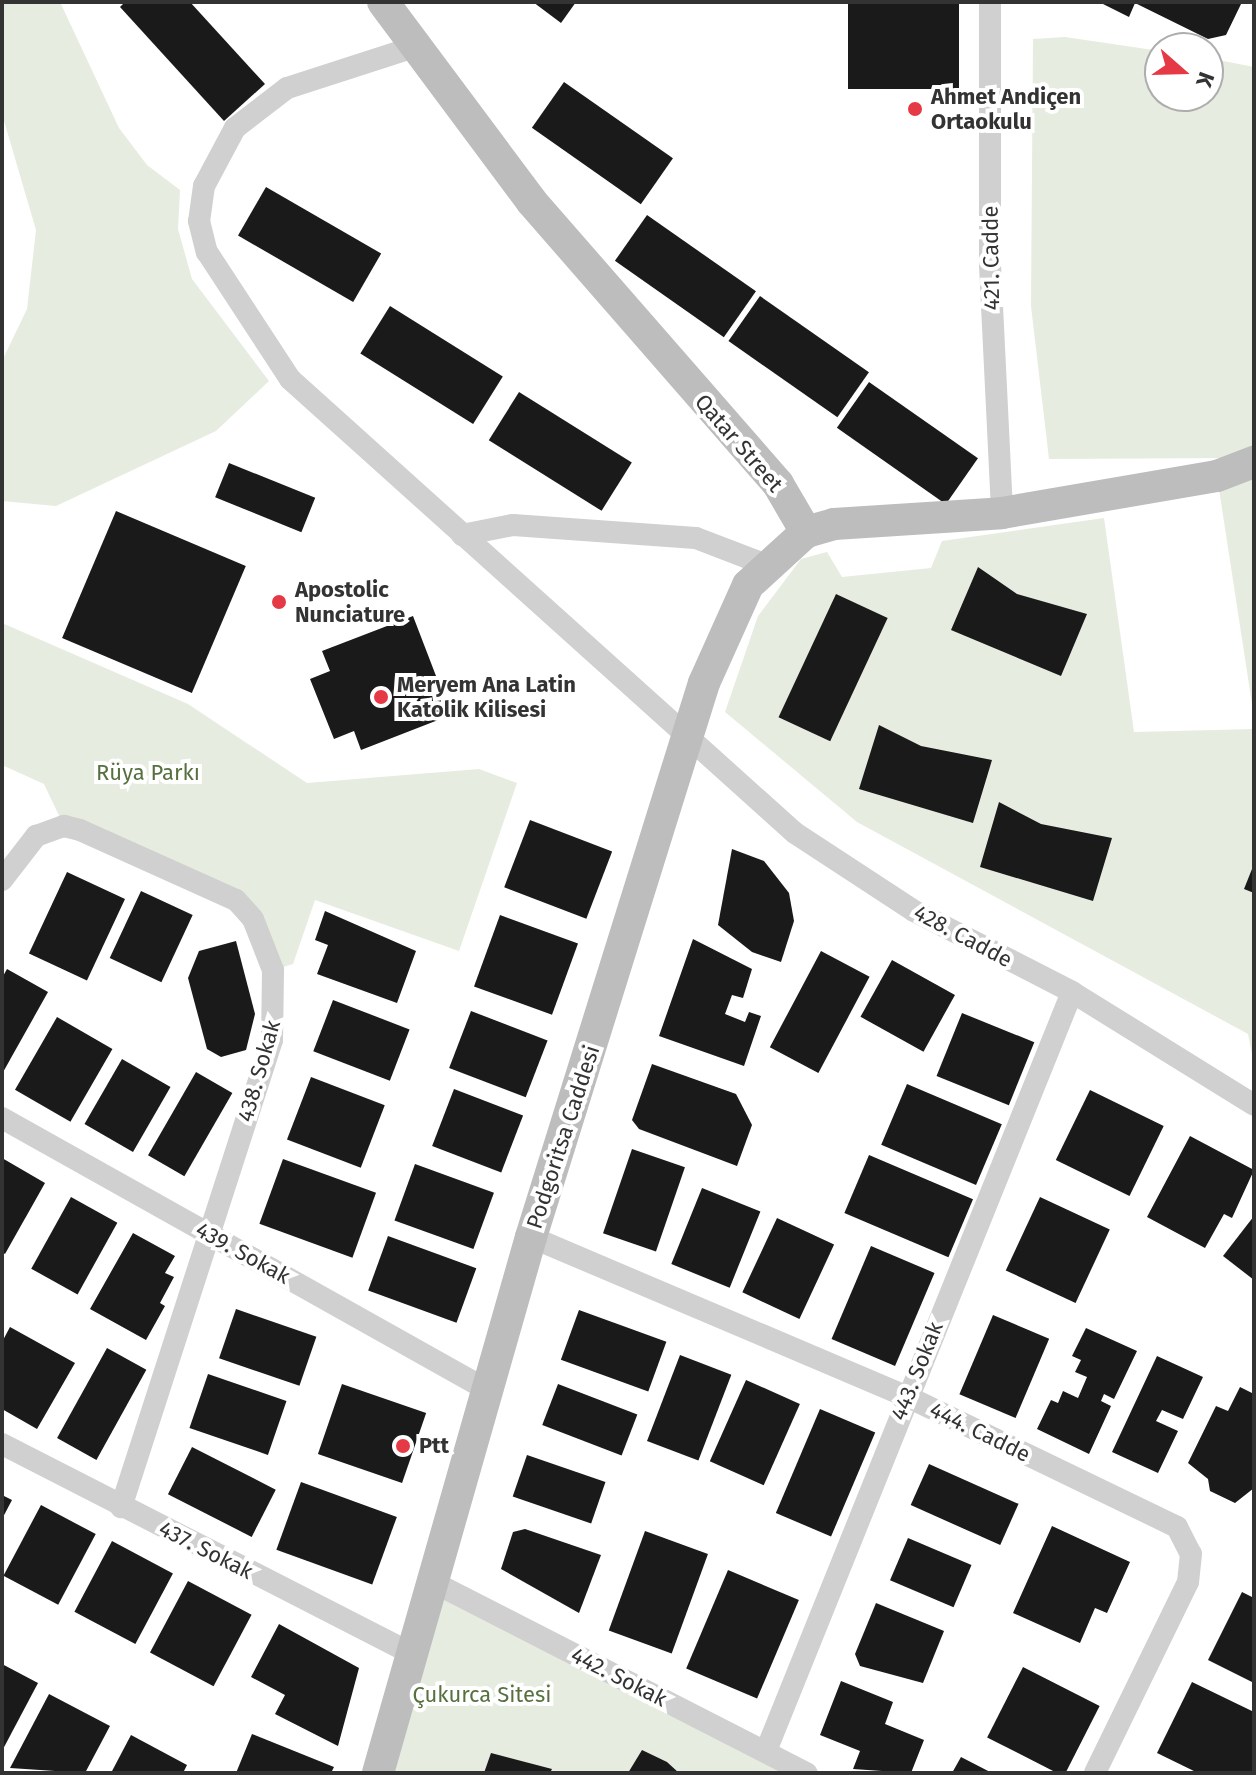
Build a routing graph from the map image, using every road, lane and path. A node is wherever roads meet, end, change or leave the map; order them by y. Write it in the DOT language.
graph roads {
  1 [pos="383,2"];
  2 [pos="990,2"];
  3 [pos="411,48"];
  4 [pos="1254,462"];
  5 [pos="1002,513"];
  6 [pos="806,532"];
  7 [pos="462,535"];
  8 [pos="769,566"];
  9 [pos="688,743"];
  10 [pos="2,880"];
  11 [pos="1072,992"];
  12 [pos="1254,1105"];
  13 [pos="2,1118"];
  14 [pos="210,1234"];
  15 [pos="531,1237"];
  16 [pos="484,1388"];
  17 [pos="906,1396"];
  18 [pos="2,1444"];
  19 [pos="121,1507"];
  20 [pos="431,1581"];
  21 [pos="411,1653"];
  22 [pos="766,1751"];
  23 [pos="378,1773"];
  24 [pos="807,1773"];
  25 [pos="1095,1773"];
  1 -- 3 [label="main road, Qatar Street"];
  2 -- 5 [label="street, 421. Cadde"];
  3 -- 6 [label="main road, Qatar Street"];
  3 -- 7 [label="street, 428. Cadde"];
  4 -- 5 [label="main road"];
  5 -- 6 [label="main road"];
  6 -- 8 [label="main road, Podgoritsa Caddesi"];
  7 -- 8 [label="street"];
  7 -- 9 [label="street, 428. Cadde"];
  8 -- 9 [label="main road, Podgoritsa Caddesi"];
  9 -- 11 [label="street, 428. Cadde"];
  9 -- 15 [label="main road, Podgoritsa Caddesi"];
  10 -- 14 [label="street, 438. Sokak"];
  11 -- 12 [label="street, 428. Cadde"];
  11 -- 17 [label="street, 443. Sokak"];
  13 -- 14 [label="street, 439. Sokak"];
  14 -- 16 [label="street, 439. Sokak"];
  14 -- 19 [label="street, 438. Sokak"];
  15 -- 16 [label="main road, Podgoritsa Caddesi"];
  15 -- 17 [label="street, 444. Cadde"];
  16 -- 20 [label="main road, Podgoritsa Caddesi"];
  17 -- 22 [label="street, 443. Sokak"];
  17 -- 25 [label="street, 444. Cadde"];
  18 -- 19 [label="street, 437. Sokak"];
  19 -- 21 [label="street, 437. Sokak"];
  20 -- 21 [label="main road, Podgoritsa Caddesi"];
  20 -- 22 [label="street, 442. Sokak"];
  21 -- 23 [label="main road, Podgoritsa Caddesi"];
  22 -- 24 [label="street, 442. Sokak"];
}
